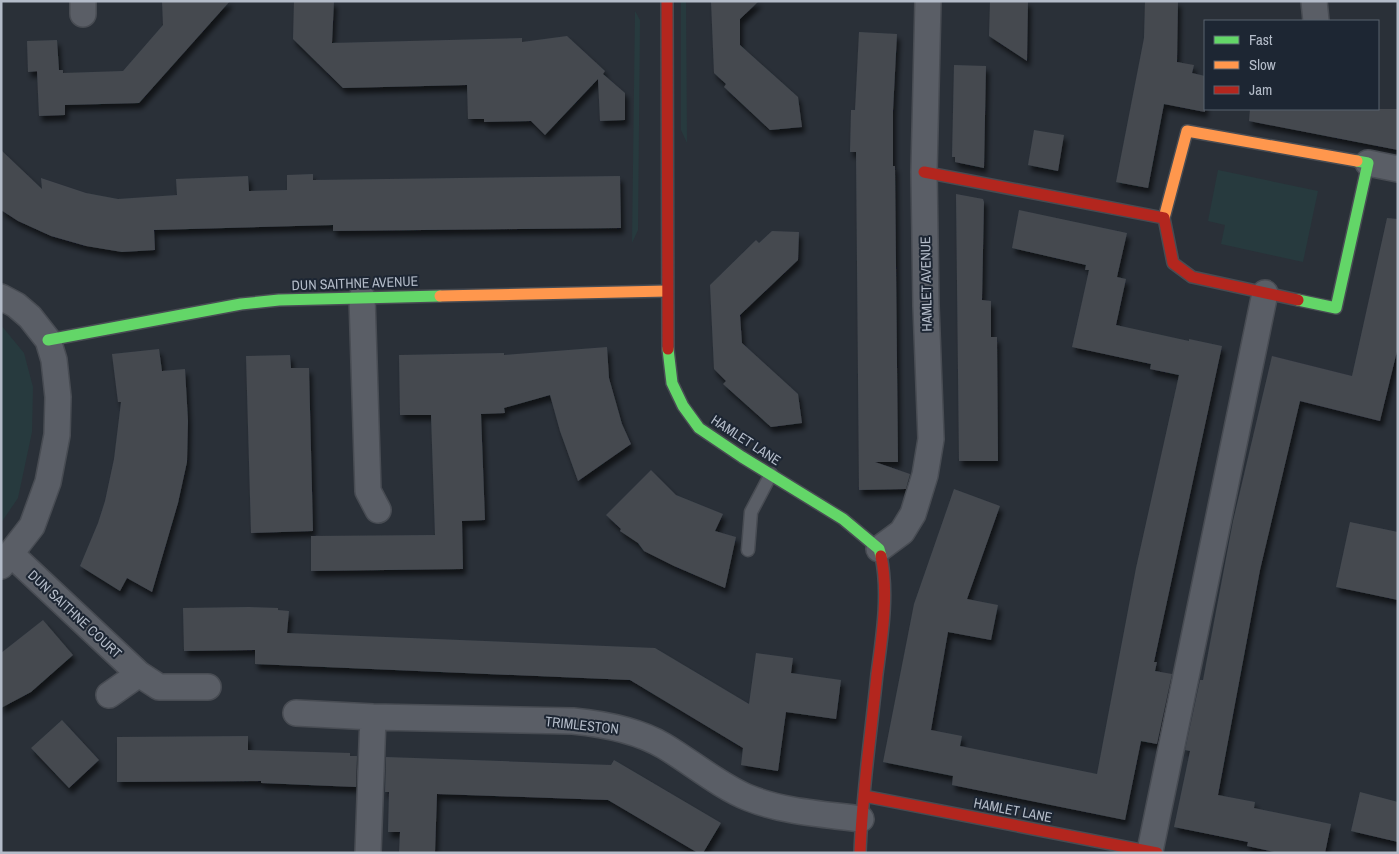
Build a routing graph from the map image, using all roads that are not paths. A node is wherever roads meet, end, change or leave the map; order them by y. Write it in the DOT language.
graph roads {
  1 [pos="667,1"];
  2 [pos="928,1"];
  3 [pos="1314,1"];
  4 [pos="1316,20"];
  5 [pos="1368,164"];
  6 [pos="1398,169"];
  7 [pos="924,172"];
  8 [pos="1164,218"];
  9 [pos="667,291"];
  10 [pos="1265,293"];
  11 [pos="1,297"];
  12 [pos="362,297"];
  13 [pos="48,340"];
  14 [pos="771,474"];
  15 [pos="378,510"];
  16 [pos="879,548"];
  17 [pos="748,550"];
  18 [pos="6,560"];
  19 [pos="139,674"];
  20 [pos="208,687"];
  21 [pos="109,695"];
  22 [pos="296,713"];
  23 [pos="373,717"];
  24 [pos="862,807"];
  25 [pos="1153,852"];
  26 [pos="368,853"];
  27 [pos="860,853"];
  1 -- 9 [label="street, HAMLET LANE"];
  2 -- 7 [label="street, HAMLET AVENUE"];
  3 -- 4 [label="street"];
  5 -- 6 [label="street"];
  5 -- 8 [label="street"];
  5 -- 10 [label="street"];
  7 -- 8 [label="street"];
  7 -- 16 [label="street, HAMLET AVENUE"];
  8 -- 10 [label="street"];
  9 -- 12 [label="street, DUN SAITHNE AVENUE"];
  9 -- 14 [label="street, HAMLET LANE"];
  10 -- 25 [label="street"];
  11 -- 13 [label="street"];
  12 -- 13 [label="street, DUN SAITHNE AVENUE"];
  12 -- 15 [label="street"];
  13 -- 18 [label="street"];
  14 -- 16 [label="street, HAMLET LANE"];
  14 -- 17 [label="lane"];
  16 -- 24 [label="street"];
  18 -- 19 [label="street, DUN SAITHNE COURT"];
  19 -- 20 [label="street, DUN SAITHNE COURT"];
  19 -- 21 [label="street"];
  22 -- 23 [label="street, TRIMLESTON"];
  23 -- 24 [label="street, TRIMLESTON"];
  23 -- 26 [label="street"];
  24 -- 25 [label="street, HAMLET LANE"];
  24 -- 27 [label="street"];
}
